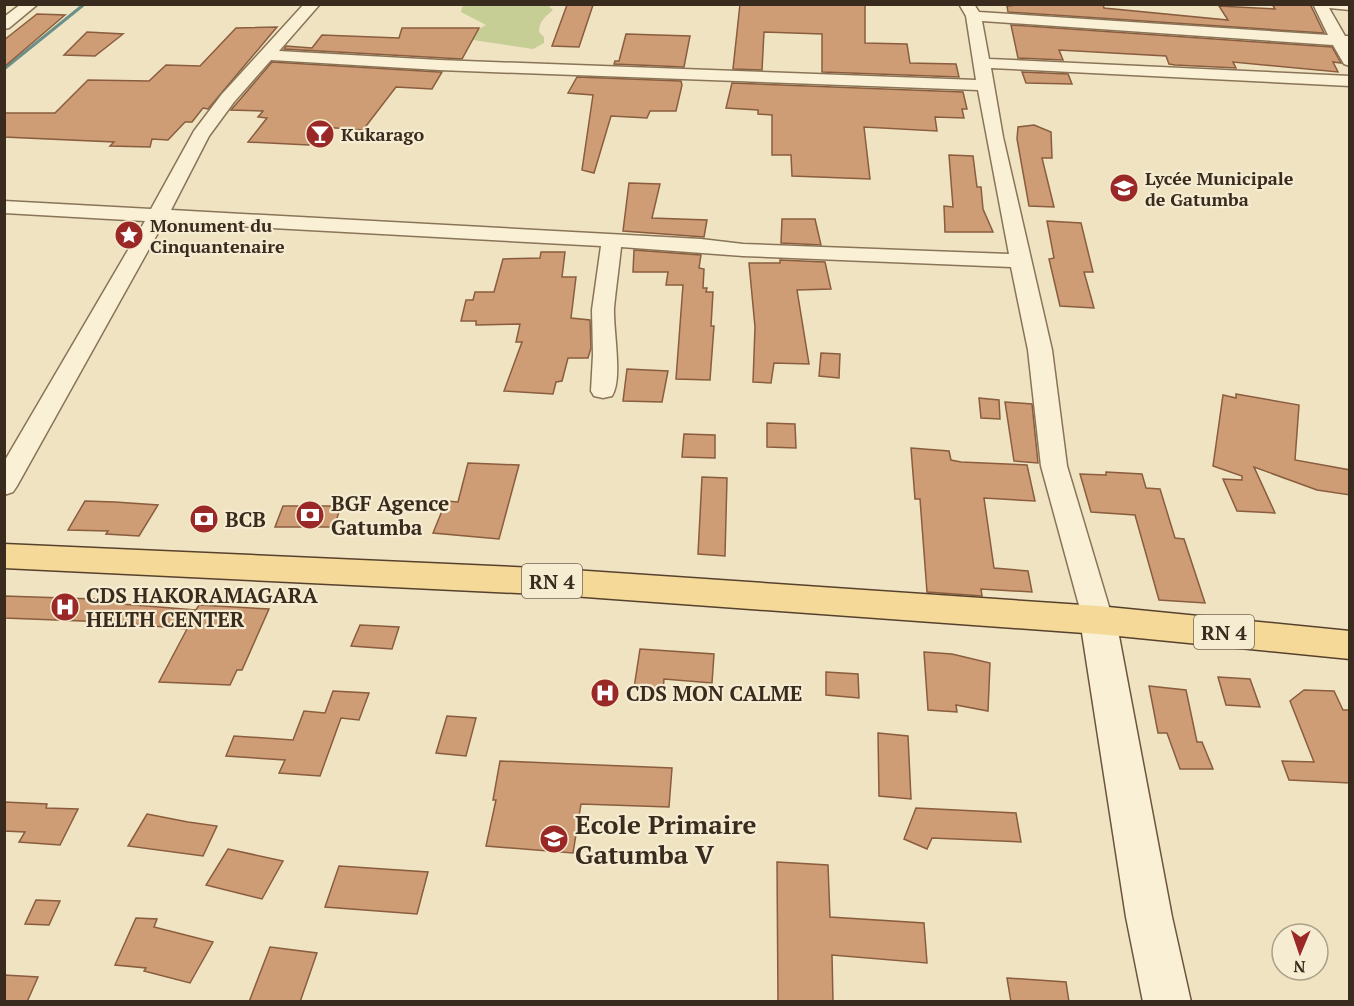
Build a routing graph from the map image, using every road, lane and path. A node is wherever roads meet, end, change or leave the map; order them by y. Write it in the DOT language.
graph roads {
  1 [pos="31,4"];
  2 [pos="313,4"];
  3 [pos="1320,4"];
  4 [pos="1332,4"];
  5 [pos="1350,6"];
  6 [pos="970,10"];
  7 [pos="4,25"];
  8 [pos="1344,40"];
  9 [pos="267,56"];
  10 [pos="1350,61"];
  11 [pos="983,74"];
  12 [pos="1350,81"];
  13 [pos="4,207"];
  14 [pos="157,217"];
  15 [pos="612,240"];
  16 [pos="1021,261"];
  17 [pos="603,391"];
  18 [pos="4,486"];
  19 [pos="4,555"];
  20 [pos="1098,620"];
  21 [pos="1350,645"];
  22 [pos="1167,1002"];
  1 -- 7 [label="street"];
  2 -- 9 [label="street"];
  3 -- 8 [label="street"];
  4 -- 5 [label="street"];
  6 -- 8 [label="street"];
  6 -- 11 [label="street"];
  8 -- 10 [label="street"];
  9 -- 11 [label="street"];
  9 -- 14 [label="street"];
  11 -- 12 [label="street"];
  11 -- 16 [label="street"];
  13 -- 14 [label="street"];
  14 -- 15 [label="street"];
  14 -- 18 [label="street"];
  15 -- 16 [label="street"];
  15 -- 17 [label="street"];
  16 -- 20 [label="street"];
  19 -- 20 [label="main road, RN 4"];
  20 -- 21 [label="main road, RN 4"];
  20 -- 22 [label="main road"];
}
